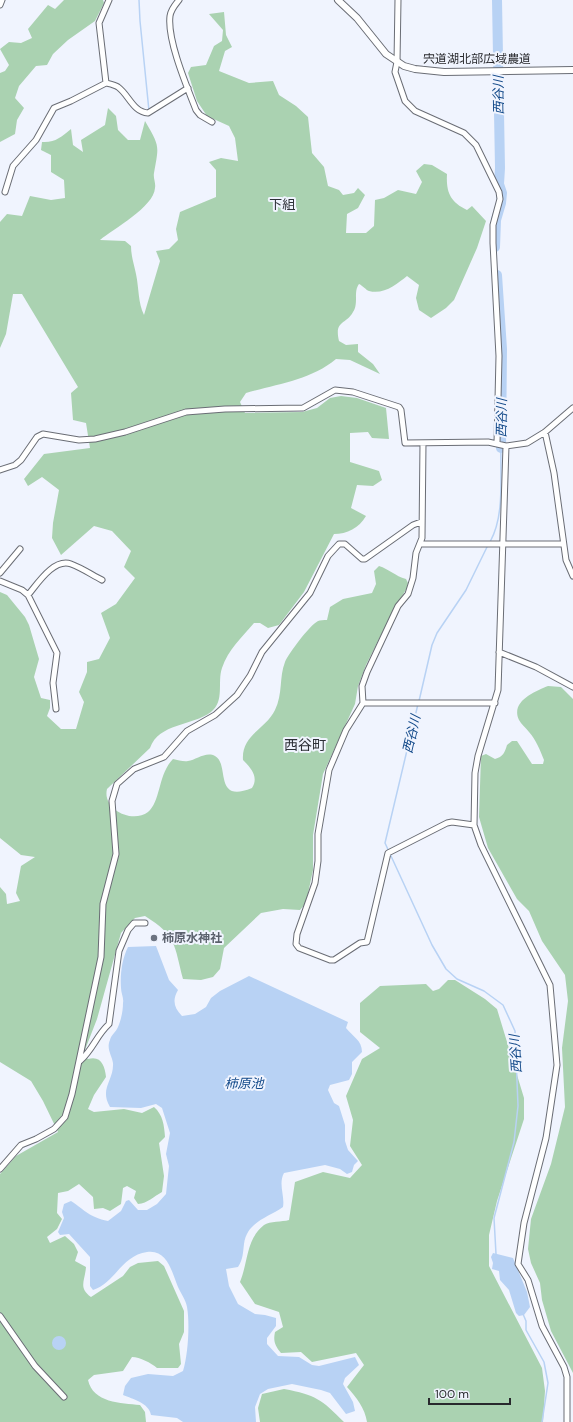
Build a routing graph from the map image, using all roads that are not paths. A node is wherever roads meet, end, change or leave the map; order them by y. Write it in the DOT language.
graph roads {
  1 [pos="2,0"];
  2 [pos="109,0"];
  3 [pos="179,0"];
  4 [pos="338,0"];
  5 [pos="398,0"];
  6 [pos="0,5"];
  7 [pos="397,62"];
  8 [pos="573,70"];
  9 [pos="106,83"];
  10 [pos="188,88"];
  11 [pos="212,122"];
  12 [pos="5,192"];
  13 [pos="573,408"];
  14 [pos="545,432"];
  15 [pos="423,443"];
  16 [pos="497,443"];
  17 [pos="506,446"];
  18 [pos="0,470"];
  19 [pos="421,522"];
  20 [pos="420,544"];
  21 [pos="563,544"];
  22 [pos="503,545"];
  23 [pos="20,549"];
  24 [pos="0,573"];
  25 [pos="573,576"];
  26 [pos="102,580"];
  27 [pos="0,581"];
  28 [pos="28,595"];
  29 [pos="499,652"];
  30 [pos="573,687"];
  31 [pos="363,703"];
  32 [pos="495,703"];
  33 [pos="56,709"];
  34 [pos="474,825"];
  35 [pos="145,923"];
  36 [pos="80,1061"];
  37 [pos="0,1169"];
  38 [pos="0,1316"];
  39 [pos="64,1397"];
  40 [pos="567,1422"];
  1 -- 6 [label="street"];
  2 -- 9 [label="street"];
  3 -- 10 [label="street"];
  4 -- 7 [label="street, 宍道湖北部広域農道"];
  5 -- 7 [label="street"];
  7 -- 8 [label="street, 宍道湖北部広域農道"];
  7 -- 16 [label="street"];
  9 -- 10 [label="street"];
  9 -- 12 [label="street"];
  10 -- 11 [label="street"];
  13 -- 14 [label="street"];
  14 -- 17 [label="street"];
  14 -- 21 [label="street"];
  15 -- 16 [label="street"];
  15 -- 18 [label="street"];
  15 -- 19 [label="street"];
  16 -- 17 [label="street"];
  17 -- 22 [label="street"];
  19 -- 20 [label="street"];
  19 -- 36 [label="street"];
  20 -- 22 [label="street"];
  20 -- 31 [label="street"];
  21 -- 22 [label="street"];
  21 -- 25 [label="street"];
  22 -- 29 [label="street"];
  23 -- 24 [label="street"];
  26 -- 28 [label="street"];
  27 -- 28 [label="street"];
  28 -- 33 [label="street"];
  29 -- 30 [label="street"];
  29 -- 32 [label="street"];
  31 -- 32 [label="street"];
  31 -- 34 [label="street"];
  32 -- 34 [label="street"];
  34 -- 40 [label="street"];
  35 -- 36 [label="street"];
  36 -- 37 [label="street"];
  38 -- 39 [label="street"];
}
